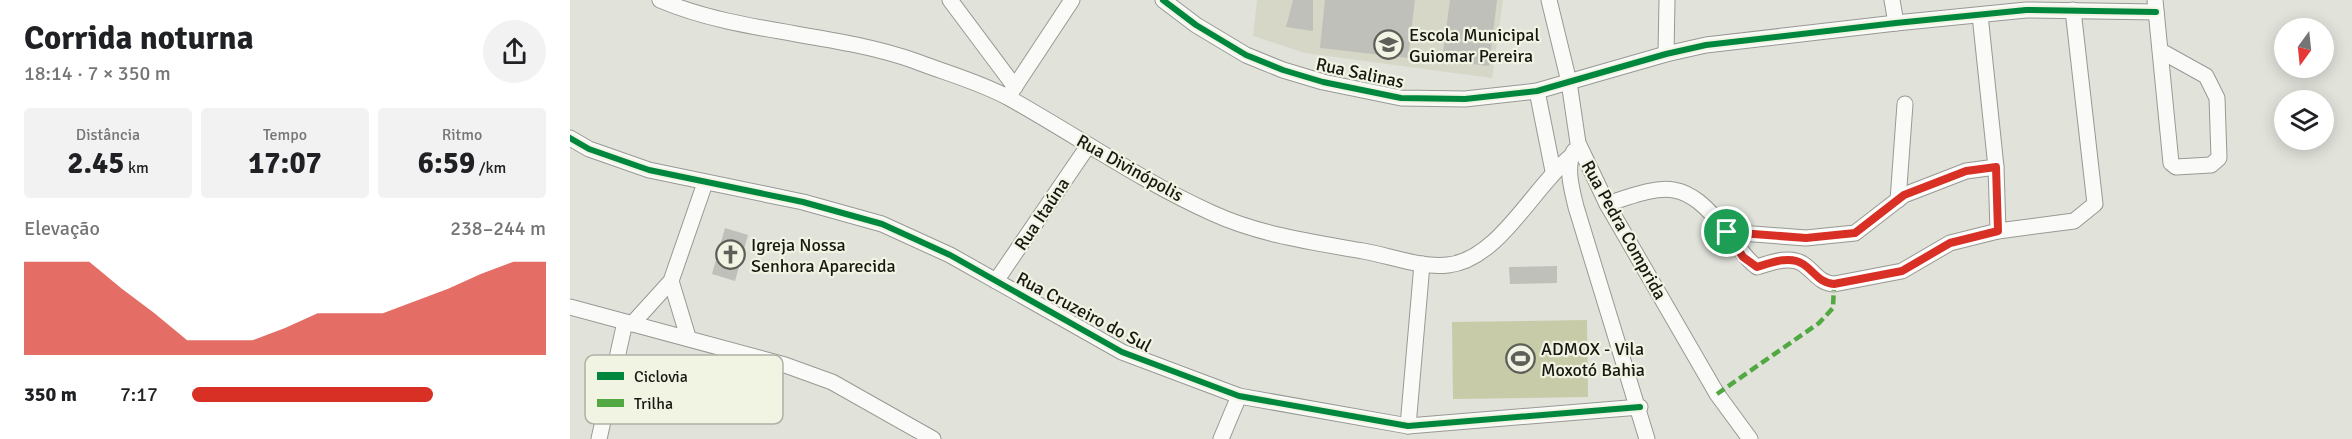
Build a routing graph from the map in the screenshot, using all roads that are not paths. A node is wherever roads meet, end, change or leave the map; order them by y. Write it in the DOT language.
graph roads {
  1 [pos="660,0"];
  2 [pos="950,0"];
  3 [pos="1072,0"];
  4 [pos="1163,0"];
  5 [pos="1549,0"];
  6 [pos="1667,0"];
  7 [pos="1892,0"];
  8 [pos="679,4"];
  9 [pos="2024,5"];
  10 [pos="2095,5"];
  11 [pos="2156,6"];
  12 [pos="1984,10"];
  13 [pos="2073,10"];
  14 [pos="1896,23"];
  15 [pos="2161,51"];
  16 [pos="1666,54"];
  17 [pos="1569,82"];
  18 [pos="1538,91"];
  19 [pos="1011,92"];
  20 [pos="1905,104"];
  21 [pos="570,138"];
  22 [pos="1578,143"];
  23 [pos="1088,146"];
  24 [pos="1570,157"];
  25 [pos="1996,167"];
  26 [pos="1553,171"];
  27 [pos="705,183"];
  28 [pos="1898,200"];
  29 [pos="1607,204"];
  30 [pos="1998,231"];
  31 [pos="1727,232"];
  32 [pos="1422,264"];
  33 [pos="671,281"];
  34 [pos="996,282"];
  35 [pos="570,307"];
  36 [pos="629,323"];
  37 [pos="688,337"];
  38 [pos="620,355"];
  39 [pos="750,355"];
  40 [pos="783,364"];
  41 [pos="1239,396"];
  42 [pos="1640,407"];
  43 [pos="602,424"];
  44 [pos="1408,426"];
  45 [pos="598,439"];
  46 [pos="933,439"];
  47 [pos="1221,439"];
  48 [pos="1647,439"];
  49 [pos="1749,439"];
  1 -- 8 [label="street, Rua Divinópolis"];
  2 -- 19 [label="street"];
  3 -- 19 [label="street"];
  4 -- 18 [label="street, Rua Salinas"];
  5 -- 17 [label="street, Rua Pedra Comprida"];
  6 -- 16 [label="street"];
  7 -- 14 [label="street"];
  8 -- 19 [label="street, Rua Divinópolis"];
  9 -- 12 [label="street, Rua Salinas"];
  9 -- 13 [label="street, Rua Salinas"];
  10 -- 11 [label="street, Rua Salinas"];
  10 -- 13 [label="street, Rua Salinas"];
  11 -- 15 [label="street"];
  12 -- 14 [label="street, Rua Salinas"];
  12 -- 25 [label="street"];
  13 -- 30 [label="street"];
  14 -- 16 [label="street, Rua Salinas"];
  15 -- 15 [label="street"];
  16 -- 17 [label="street, Rua Salinas"];
  17 -- 18 [label="street, Rua Salinas"];
  17 -- 22 [label="street, Rua Pedra Comprida"];
  18 -- 26 [label="street, Rua Pedra Comprida"];
  19 -- 23 [label="street, Rua Divinópolis"];
  20 -- 28 [label="street"];
  21 -- 27 [label="street, Rua Cruzeiro do Sul"];
  22 -- 24 [label="street"];
  22 -- 29 [label="street, Rua Pedra Comprida"];
  23 -- 32 [label="street, Rua Divinópolis"];
  23 -- 34 [label="street, Rua Itaúna"];
  24 -- 26 [label="street, Rua Divinópolis"];
  24 -- 42 [label="street"];
  25 -- 28 [label="street"];
  25 -- 30 [label="street"];
  26 -- 32 [label="street, Rua Divinópolis"];
  27 -- 33 [label="street"];
  27 -- 34 [label="street, Rua Cruzeiro do Sul"];
  28 -- 31 [label="street"];
  29 -- 31 [label="street"];
  29 -- 49 [label="street, Rua Pedra Comprida"];
  30 -- 31 [label="street"];
  32 -- 44 [label="street"];
  33 -- 36 [label="street"];
  33 -- 37 [label="street"];
  34 -- 41 [label="street, Rua Cruzeiro do Sul"];
  35 -- 36 [label="street"];
  36 -- 37 [label="street"];
  36 -- 38 [label="street"];
  37 -- 39 [label="street"];
  40 -- 46 [label="street"];
  41 -- 44 [label="street, Rua Cruzeiro do Sul"];
  41 -- 47 [label="street"];
  42 -- 44 [label="street, Rua Cruzeiro do Sul"];
  42 -- 48 [label="street"];
  43 -- 45 [label="street"];
}
